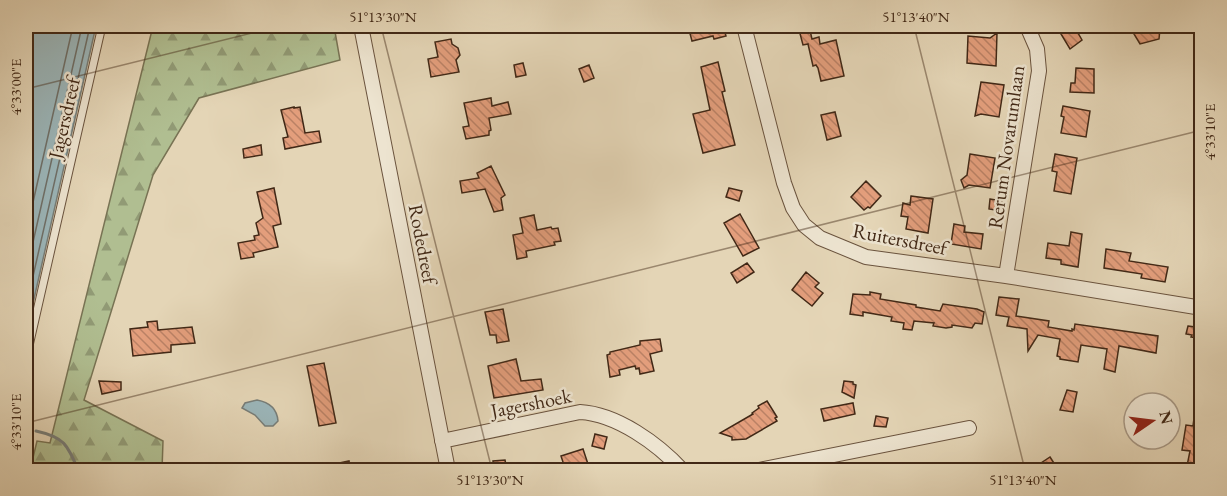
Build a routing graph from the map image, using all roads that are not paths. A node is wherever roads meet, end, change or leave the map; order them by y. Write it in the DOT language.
graph roads {
  1 [pos="102,26"];
  2 [pos="361,26"];
  3 [pos="744,26"];
  4 [pos="1027,26"];
  5 [pos="1006,276"];
  6 [pos="1202,308"];
  7 [pos="26,359"];
  8 [pos="969,428"];
  9 [pos="442,441"];
  10 [pos="448,471"];
  11 [pos="682,471"];
  12 [pos="759,471"];
  1 -- 7 [label="lane, Jagersdreef"];
  2 -- 9 [label="street, Rodedreef"];
  3 -- 5 [label="street, Ruitersdreef"];
  4 -- 5 [label="street, Rerum Novarumlaan"];
  5 -- 6 [label="street, Ruitersdreef"];
  8 -- 12 [label="street"];
  9 -- 10 [label="street, Rodedreef"];
  9 -- 11 [label="street, Jagershoek"];
}
